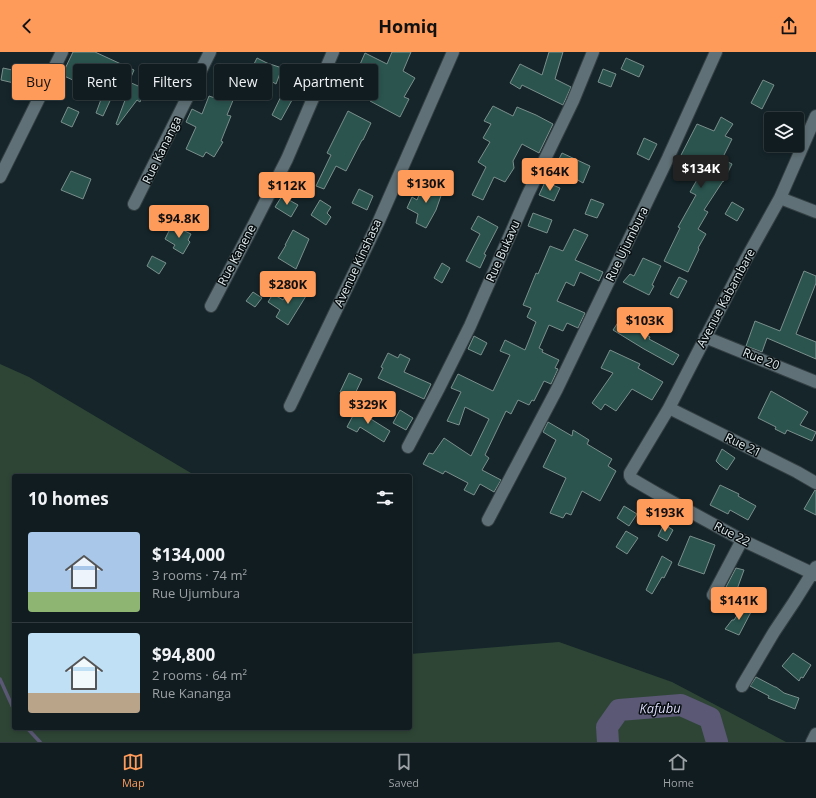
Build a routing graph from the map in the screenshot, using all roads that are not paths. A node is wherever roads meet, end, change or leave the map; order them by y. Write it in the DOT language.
graph roads {
  1 [pos="62,52"];
  2 [pos="210,52"];
  3 [pos="333,52"];
  4 [pos="452,52"];
  5 [pos="593,52"];
  6 [pos="716,52"];
  7 [pos="816,116"];
  8 [pos="0,176"];
  9 [pos="780,198"];
  10 [pos="134,204"];
  11 [pos="816,212"];
  12 [pos="211,306"];
  13 [pos="705,337"];
  14 [pos="816,382"];
  15 [pos="290,406"];
  16 [pos="669,408"];
  17 [pos="408,447"];
  18 [pos="630,476"];
  19 [pos="816,483"];
  20 [pos="488,520"];
  21 [pos="742,540"];
  22 [pos="815,571"];
  23 [pos="713,595"];
  24 [pos="742,686"];
  25 [pos="816,734"];
  26 [pos="812,742"];
  1 -- 8 [label="street"];
  2 -- 10 [label="street, Rue Kananga"];
  3 -- 12 [label="street, Rue Kanene"];
  4 -- 15 [label="street, Avenue Kinshasa"];
  5 -- 17 [label="street, Rue Bukavu"];
  6 -- 20 [label="street, Rue Ujumbura"];
  7 -- 9 [label="street, Avenue Kabambare"];
  9 -- 11 [label="street"];
  9 -- 13 [label="street, Avenue Kabambare"];
  13 -- 14 [label="street, Rue 20"];
  13 -- 16 [label="street, Avenue Kabambare"];
  16 -- 18 [label="street, Avenue Kabambare"];
  16 -- 19 [label="street, Rue 21"];
  18 -- 21 [label="street, Rue 22"];
  21 -- 22 [label="street, Rue 22"];
  21 -- 23 [label="street"];
  22 -- 24 [label="street"];
  25 -- 26 [label="street"];
}
